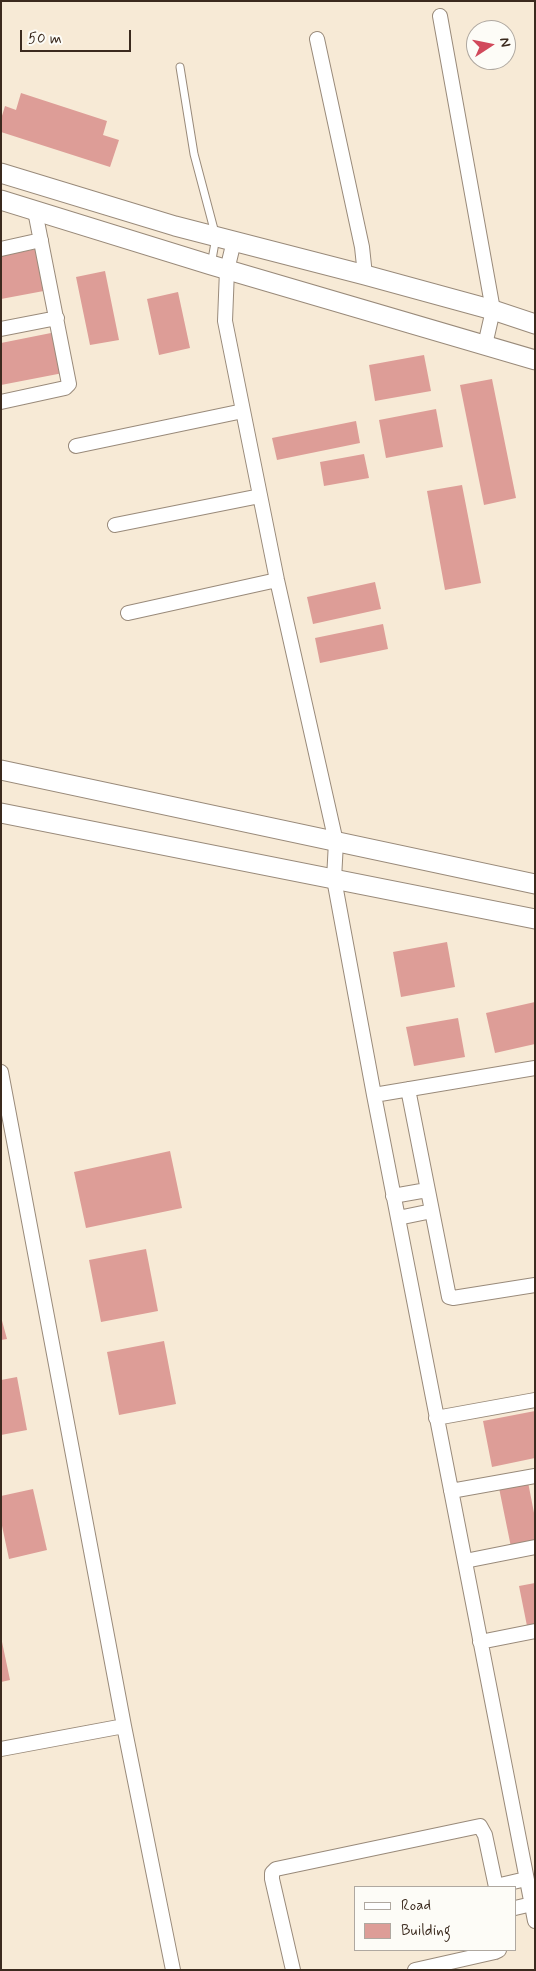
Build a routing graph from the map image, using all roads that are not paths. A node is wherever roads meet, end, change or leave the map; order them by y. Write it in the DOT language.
graph roads {
  1 [pos="440,16"];
  2 [pos="317,39"];
  3 [pos="180,67"];
  4 [pos="1,173"];
  5 [pos="1,200"];
  6 [pos="36,211"];
  7 [pos="225,239"];
  8 [pos="41,240"];
  9 [pos="1,248"];
  10 [pos="219,268"];
  11 [pos="366,275"];
  12 [pos="493,310"];
  13 [pos="57,318"];
  14 [pos="535,324"];
  15 [pos="1,329"];
  16 [pos="485,345"];
  17 [pos="535,360"];
  18 [pos="1,402"];
  19 [pos="243,411"];
  20 [pos="76,446"];
  21 [pos="260,496"];
  22 [pos="115,525"];
  23 [pos="277,580"];
  24 [pos="128,613"];
  25 [pos="1,770"];
  26 [pos="1,813"];
  27 [pos="336,842"];
  28 [pos="334,879"];
  29 [pos="535,884"];
  30 [pos="535,919"];
  31 [pos="535,1068"];
  32 [pos="1,1072"];
  33 [pos="408,1089"];
  34 [pos="374,1095"];
  35 [pos="428,1190"];
  36 [pos="393,1196"];
  37 [pos="432,1211"];
  38 [pos="398,1218"];
  39 [pos="535,1286"];
  40 [pos="535,1400"];
  41 [pos="436,1418"];
  42 [pos="535,1476"];
  43 [pos="451,1491"];
  44 [pos="535,1547"];
  45 [pos="464,1561"];
  46 [pos="535,1631"];
  47 [pos="480,1642"];
  48 [pos="124,1726"];
  49 [pos="1,1749"];
  50 [pos="526,1879"];
  51 [pos="496,1886"];
  52 [pos="500,1886"];
  53 [pos="532,1904"];
  54 [pos="516,1908"];
  55 [pos="535,1921"];
  56 [pos="497,1951"];
  57 [pos="173,1970"];
  58 [pos="293,1970"];
  59 [pos="415,1970"];
  1 -- 12 [label="street"];
  2 -- 11 [label="street"];
  3 -- 7 [label="lane"];
  4 -- 7 [label="street"];
  5 -- 6 [label="street"];
  6 -- 8 [label="street"];
  6 -- 10 [label="street"];
  7 -- 10 [label="street"];
  7 -- 11 [label="street"];
  8 -- 9 [label="street"];
  8 -- 13 [label="street"];
  10 -- 16 [label="street"];
  10 -- 19 [label="street"];
  11 -- 12 [label="street"];
  12 -- 14 [label="street"];
  12 -- 16 [label="street"];
  13 -- 15 [label="street"];
  13 -- 18 [label="street"];
  16 -- 17 [label="street"];
  19 -- 20 [label="street"];
  19 -- 21 [label="street"];
  21 -- 22 [label="street"];
  21 -- 23 [label="street"];
  23 -- 24 [label="street"];
  23 -- 27 [label="street"];
  25 -- 27 [label="street"];
  26 -- 28 [label="street"];
  27 -- 28 [label="street"];
  27 -- 29 [label="street"];
  28 -- 30 [label="street"];
  28 -- 34 [label="street"];
  31 -- 33 [label="street"];
  32 -- 48 [label="street"];
  33 -- 34 [label="street"];
  33 -- 35 [label="street"];
  34 -- 36 [label="street"];
  35 -- 36 [label="street"];
  35 -- 37 [label="street"];
  36 -- 38 [label="street"];
  37 -- 38 [label="street"];
  37 -- 39 [label="street"];
  38 -- 41 [label="street"];
  40 -- 41 [label="street"];
  41 -- 43 [label="street"];
  42 -- 43 [label="street"];
  43 -- 45 [label="street"];
  44 -- 45 [label="street"];
  45 -- 47 [label="street"];
  46 -- 47 [label="street"];
  47 -- 50 [label="street"];
  48 -- 49 [label="street"];
  48 -- 57 [label="street"];
  50 -- 52 [label="street"];
  50 -- 53 [label="street"];
  51 -- 58 [label="street"];
  53 -- 54 [label="street"];
  53 -- 55 [label="street"];
  56 -- 59 [label="street"];
}
